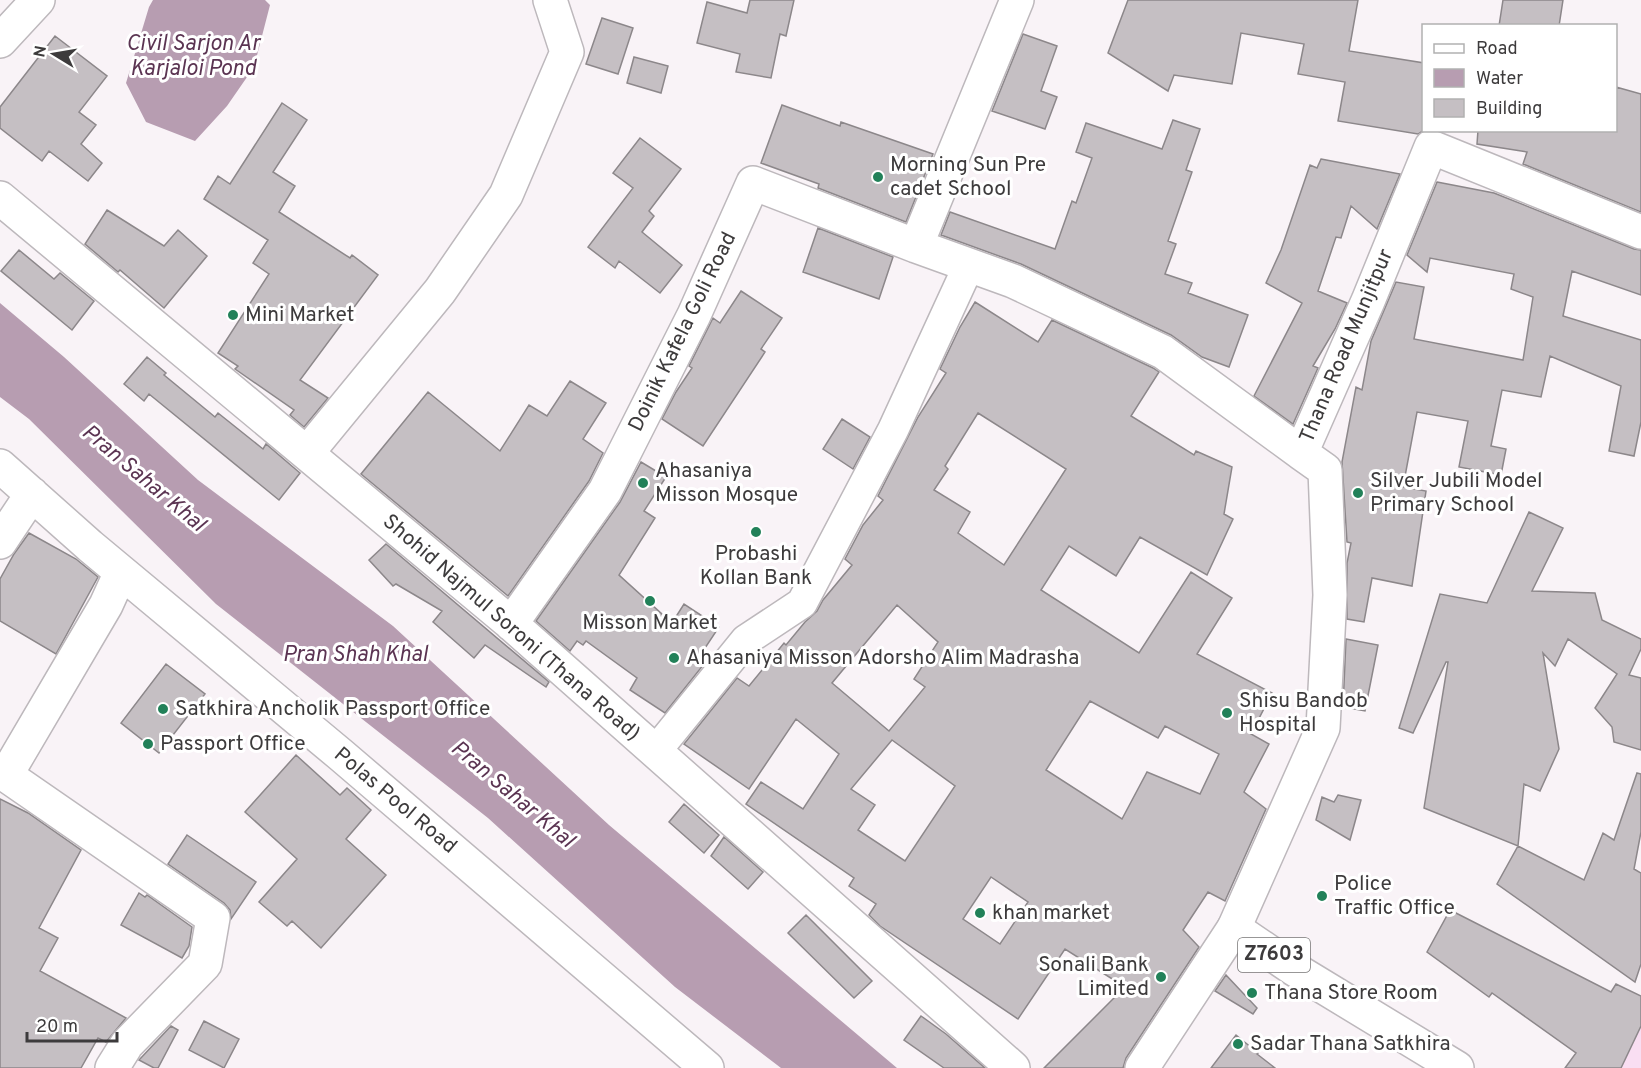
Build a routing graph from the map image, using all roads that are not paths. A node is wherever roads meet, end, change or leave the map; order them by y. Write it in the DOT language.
graph roads {
  1 [pos="38,0"];
  2 [pos="550,0"];
  3 [pos="1017,0"];
  4 [pos="0,41"];
  5 [pos="0,198"];
  6 [pos="1641,232"];
  7 [pos="916,246"];
  8 [pos="969,265"];
  9 [pos="307,453"];
  10 [pos="1301,453"];
  11 [pos="0,466"];
  12 [pos="32,494"];
  13 [pos="0,542"];
  14 [pos="121,572"];
  15 [pos="512,624"];
  16 [pos="655,752"];
  17 [pos="1234,928"];
  18 [pos="112,1068"];
  19 [pos="707,1068"];
  20 [pos="1013,1068"];
  21 [pos="1142,1068"];
  22 [pos="1457,1068"];
  1 -- 4 [label="street"];
  2 -- 9 [label="street"];
  3 -- 7 [label="street"];
  5 -- 9 [label="street, Shohid Najmul Soroni (Thana Road)"];
  6 -- 10 [label="street, Thana Road Munjitpur"];
  7 -- 8 [label="street"];
  7 -- 15 [label="street, Doinik Kafela Goli Road"];
  8 -- 10 [label="street"];
  8 -- 16 [label="street"];
  9 -- 15 [label="street, Shohid Najmul Soroni (Thana Road)"];
  10 -- 17 [label="street, Thana Road Munjitpur"];
  11 -- 12 [label="street, Polas Pool Road"];
  12 -- 13 [label="street"];
  12 -- 14 [label="street, Polas Pool Road"];
  14 -- 18 [label="street"];
  14 -- 19 [label="street, Polas Pool Road"];
  15 -- 16 [label="street, Shohid Najmul Soroni (Thana Road)"];
  16 -- 20 [label="street, Shohid Najmul Soroni (Thana Road)"];
  17 -- 21 [label="street, Z7603"];
  17 -- 22 [label="street, Z7603"];
}
